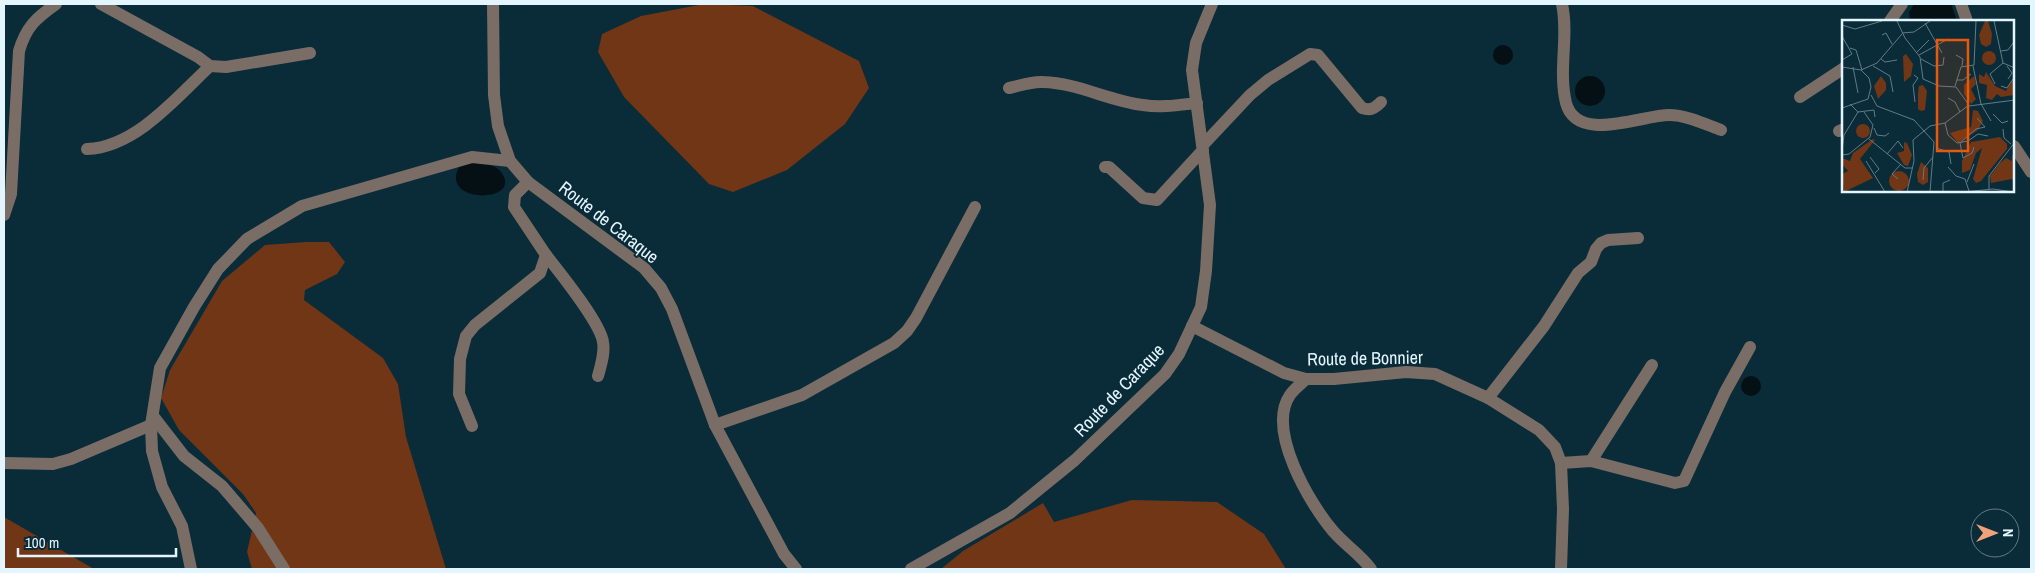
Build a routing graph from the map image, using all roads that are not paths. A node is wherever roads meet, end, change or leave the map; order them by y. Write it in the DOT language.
graph roads {
  1 [pos="56,4"];
  2 [pos="101,4"];
  3 [pos="493,4"];
  4 [pos="1212,4"];
  5 [pos="1562,4"];
  6 [pos="1902,4"];
  7 [pos="1961,4"];
  8 [pos="1891,20"];
  9 [pos="1967,20"];
  10 [pos="310,53"];
  11 [pos="210,66"];
  12 [pos="1842,69"];
  13 [pos="1009,88"];
  14 [pos="1800,97"];
  15 [pos="1197,102"];
  16 [pos="1381,102"];
  17 [pos="1721,130"];
  18 [pos="1203,148"];
  19 [pos="2015,148"];
  20 [pos="87,149"];
  21 [pos="510,161"];
  22 [pos="1104,166"];
  23 [pos="2031,172"];
  24 [pos="528,182"];
  25 [pos="975,207"];
  26 [pos="4,215"];
  27 [pos="1638,238"];
  28 [pos="546,255"];
  29 [pos="1192,326"];
  30 [pos="1750,347"];
  31 [pos="1652,365"];
  32 [pos="598,376"];
  33 [pos="1306,379"];
  34 [pos="1488,398"];
  35 [pos="152,420"];
  36 [pos="715,425"];
  37 [pos="472,426"];
  38 [pos="1591,462"];
  39 [pos="4,463"];
  40 [pos="1561,463"];
  41 [pos="190,569"];
  42 [pos="284,569"];
  43 [pos="796,569"];
  44 [pos="911,569"];
  45 [pos="1371,569"];
  46 [pos="1561,569"];
  1 -- 26 [label="street"];
  2 -- 11 [label="street"];
  3 -- 21 [label="street, Route de Caraque"];
  4 -- 15 [label="street, Route de Caraque"];
  5 -- 17 [label="street"];
  6 -- 8 [label="street"];
  7 -- 9 [label="street"];
  10 -- 11 [label="street"];
  11 -- 20 [label="street"];
  12 -- 14 [label="street"];
  13 -- 15 [label="street"];
  15 -- 18 [label="street, Route de Caraque"];
  16 -- 18 [label="street"];
  18 -- 22 [label="street"];
  18 -- 29 [label="street, Route de Caraque"];
  19 -- 23 [label="street"];
  21 -- 24 [label="street, Route de Caraque"];
  21 -- 35 [label="street"];
  24 -- 28 [label="street"];
  24 -- 36 [label="street, Route de Caraque"];
  25 -- 36 [label="street"];
  27 -- 34 [label="street"];
  28 -- 32 [label="street"];
  28 -- 37 [label="street"];
  29 -- 33 [label="street, Route de Bonnier"];
  29 -- 44 [label="street, Route de Caraque"];
  30 -- 38 [label="street"];
  31 -- 38 [label="street"];
  33 -- 34 [label="street, Route de Bonnier"];
  33 -- 45 [label="street"];
  34 -- 40 [label="street, Route de Bonnier"];
  35 -- 39 [label="street"];
  35 -- 41 [label="street"];
  35 -- 42 [label="street"];
  36 -- 43 [label="street, Route de Caraque"];
  38 -- 40 [label="street"];
  40 -- 46 [label="street, Route de Bonnier"];
}
